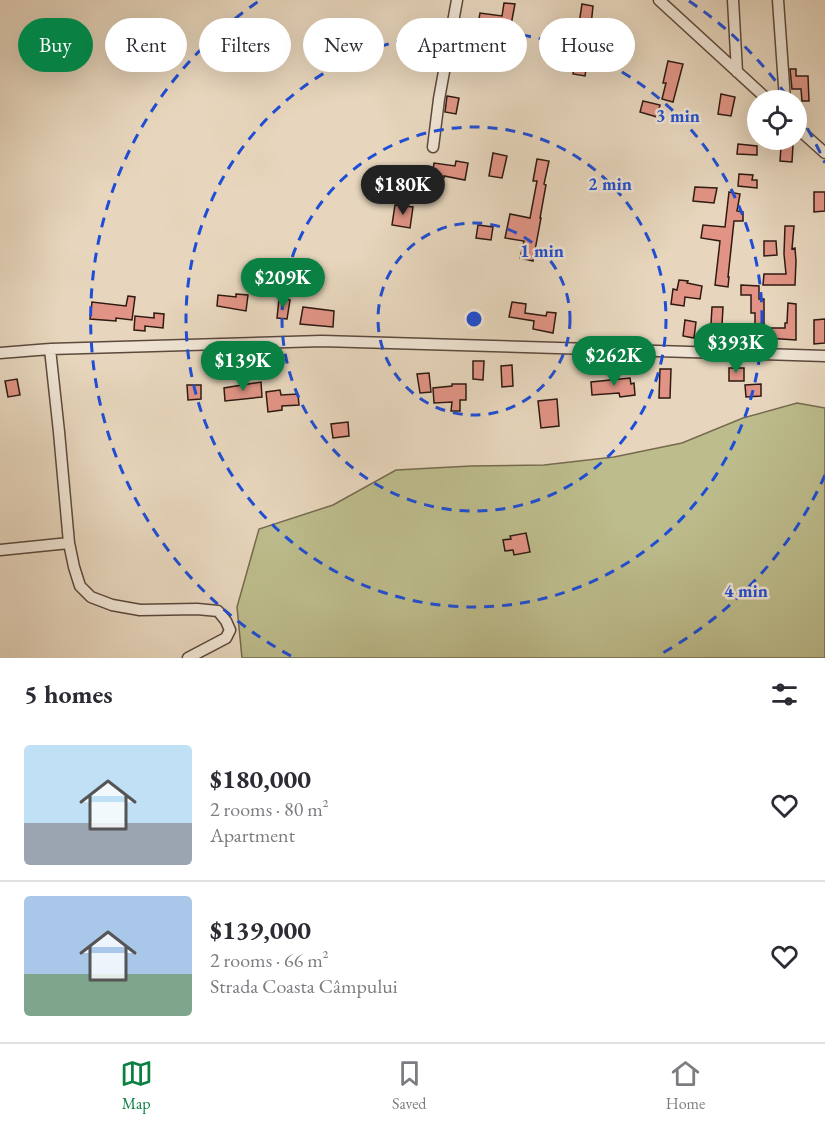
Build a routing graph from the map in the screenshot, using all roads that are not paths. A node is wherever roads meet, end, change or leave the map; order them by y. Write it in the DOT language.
graph roads {
  1 [pos="457,0"];
  2 [pos="658,0"];
  3 [pos="733,0"];
  4 [pos="778,0"];
  5 [pos="737,72"];
  6 [pos="757,90"];
  7 [pos="784,90"];
  8 [pos="807,137"];
  9 [pos="433,147"];
  10 [pos="825,153"];
  11 [pos="50,349"];
  12 [pos="0,353"];
  13 [pos="825,356"];
  14 [pos="69,543"];
  15 [pos="0,550"];
  16 [pos="188,658"];
  1 -- 9 [label="street"];
  2 -- 5 [label="street"];
  3 -- 5 [label="street"];
  4 -- 7 [label="street"];
  5 -- 6 [label="street"];
  8 -- 10 [label="street"];
  11 -- 12 [label="street"];
  11 -- 13 [label="street"];
  11 -- 14 [label="street"];
  14 -- 15 [label="street"];
  14 -- 16 [label="street"];
}
